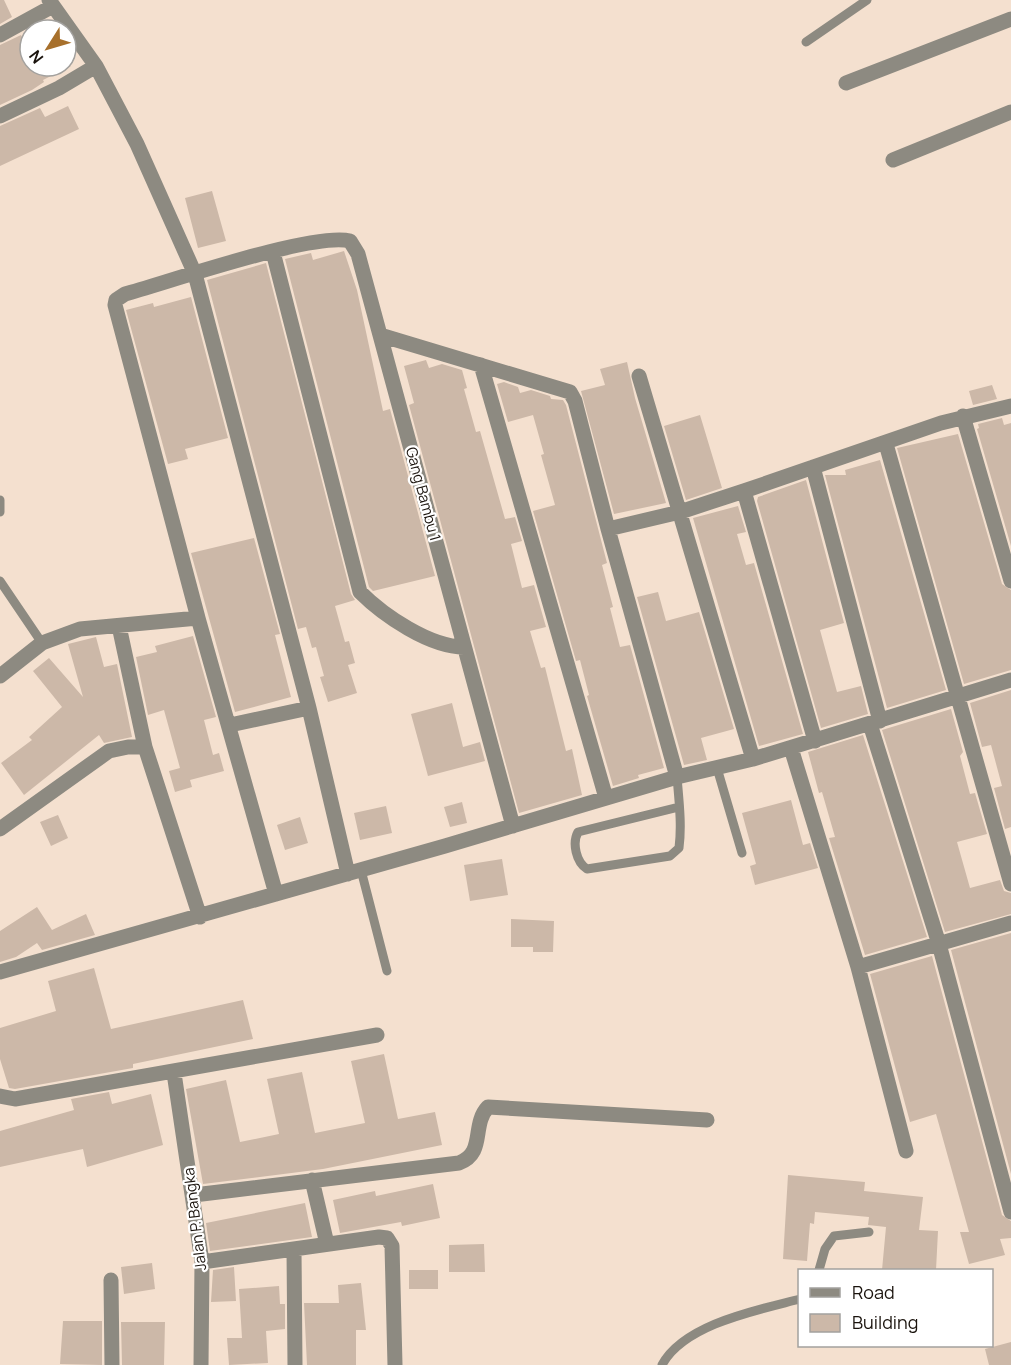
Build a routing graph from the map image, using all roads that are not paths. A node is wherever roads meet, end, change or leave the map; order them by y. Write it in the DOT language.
graph roads {
  1 [pos="867,0"];
  2 [pos="51,3"];
  3 [pos="1011,19"];
  4 [pos="0,35"];
  5 [pos="806,42"];
  6 [pos="96,66"];
  7 [pos="846,83"];
  8 [pos="1011,112"];
  9 [pos="0,116"];
  10 [pos="893,160"];
  11 [pos="273,252"];
  12 [pos="195,274"];
  13 [pos="380,334"];
  14 [pos="481,365"];
  15 [pos="639,376"];
  16 [pos="1011,406"];
  17 [pos="963,417"];
  18 [pos="886,444"];
  19 [pos="813,467"];
  20 [pos="744,491"];
  21 [pos="0,500"];
  22 [pos="0,512"];
  23 [pos="680,512"];
  24 [pos="608,529"];
  25 [pos="0,580"];
  26 [pos="1011,581"];
  27 [pos="198,618"];
  28 [pos="119,626"];
  29 [pos="42,643"];
  30 [pos="464,647"];
  31 [pos="0,676"];
  32 [pos="1011,680"];
  33 [pos="956,698"];
  34 [pos="309,708"];
  35 [pos="875,723"];
  36 [pos="230,725"];
  37 [pos="815,741"];
  38 [pos="145,747"];
  39 [pos="791,748"];
  40 [pos="753,759"];
  41 [pos="717,768"];
  42 [pos="677,777"];
  43 [pos="606,798"];
  44 [pos="679,807"];
  45 [pos="3,820"];
  46 [pos="513,826"];
  47 [pos="741,853"];
  48 [pos="354,872"];
  49 [pos="1011,884"];
  50 [pos="276,894"];
  51 [pos="200,917"];
  52 [pos="1011,923"];
  53 [pos="939,944"];
  54 [pos="858,967"];
  55 [pos="387,971"];
  56 [pos="0,972"];
  57 [pos="377,1035"];
  58 [pos="174,1073"];
  59 [pos="0,1096"];
  60 [pos="707,1120"];
  61 [pos="906,1151"];
  62 [pos="1004,1159"];
  63 [pos="312,1180"];
  64 [pos="194,1195"];
  65 [pos="1011,1212"];
  66 [pos="869,1232"];
  67 [pos="327,1244"];
  68 [pos="294,1249"];
  69 [pos="202,1262"];
  70 [pos="819,1269"];
  71 [pos="111,1280"];
  72 [pos="798,1300"];
  73 [pos="112,1365"];
  74 [pos="201,1365"];
  75 [pos="295,1365"];
  76 [pos="395,1365"];
  77 [pos="662,1365"];
  1 -- 5 [label="lane"];
  2 -- 4 [label="street"];
  2 -- 6 [label="street"];
  3 -- 7 [label="street"];
  6 -- 9 [label="street"];
  6 -- 12 [label="street"];
  8 -- 10 [label="street"];
  11 -- 12 [label="street"];
  11 -- 13 [label="street, Gang Bambu 1"];
  11 -- 30 [label="street"];
  12 -- 27 [label="street"];
  12 -- 34 [label="street"];
  13 -- 14 [label="street"];
  13 -- 30 [label="street, Gang Bambu 1"];
  14 -- 24 [label="street"];
  14 -- 43 [label="street"];
  15 -- 23 [label="street"];
  16 -- 17 [label="street"];
  17 -- 18 [label="street"];
  17 -- 26 [label="street"];
  18 -- 19 [label="street"];
  18 -- 33 [label="street"];
  19 -- 20 [label="street"];
  19 -- 35 [label="street"];
  20 -- 23 [label="street"];
  20 -- 37 [label="street"];
  21 -- 22 [label="lane"];
  23 -- 24 [label="street"];
  23 -- 40 [label="street"];
  24 -- 42 [label="street"];
  25 -- 29 [label="lane"];
  27 -- 28 [label="street"];
  27 -- 36 [label="street"];
  28 -- 29 [label="street"];
  28 -- 38 [label="street"];
  29 -- 31 [label="street"];
  30 -- 46 [label="street, Gang Bambu 1"];
  32 -- 33 [label="street"];
  33 -- 35 [label="street"];
  33 -- 49 [label="street"];
  34 -- 36 [label="street"];
  34 -- 48 [label="street"];
  35 -- 37 [label="street"];
  35 -- 53 [label="street"];
  36 -- 50 [label="street"];
  37 -- 39 [label="street"];
  38 -- 45 [label="street"];
  38 -- 51 [label="street"];
  39 -- 40 [label="street"];
  39 -- 54 [label="street"];
  40 -- 41 [label="street"];
  41 -- 42 [label="street"];
  41 -- 47 [label="lane"];
  42 -- 43 [label="street"];
  42 -- 44 [label="lane"];
  43 -- 46 [label="street"];
  44 -- 44 [label="lane"];
  46 -- 48 [label="street"];
  48 -- 50 [label="street"];
  48 -- 55 [label="lane"];
  50 -- 51 [label="street"];
  51 -- 56 [label="street"];
  52 -- 53 [label="street"];
  53 -- 54 [label="street"];
  53 -- 62 [label="street"];
  54 -- 61 [label="street"];
  57 -- 58 [label="street"];
  58 -- 59 [label="street"];
  58 -- 64 [label="street, Jalan P. Bangka"];
  60 -- 63 [label="street"];
  62 -- 65 [label="street"];
  63 -- 64 [label="street"];
  63 -- 67 [label="street"];
  64 -- 69 [label="street, Jalan P. Bangka"];
  66 -- 70 [label="lane"];
  67 -- 68 [label="street"];
  67 -- 76 [label="street"];
  68 -- 69 [label="street"];
  68 -- 75 [label="street"];
  69 -- 74 [label="street, Jalan P. Bangka"];
  71 -- 73 [label="street"];
  72 -- 77 [label="lane"];
}
